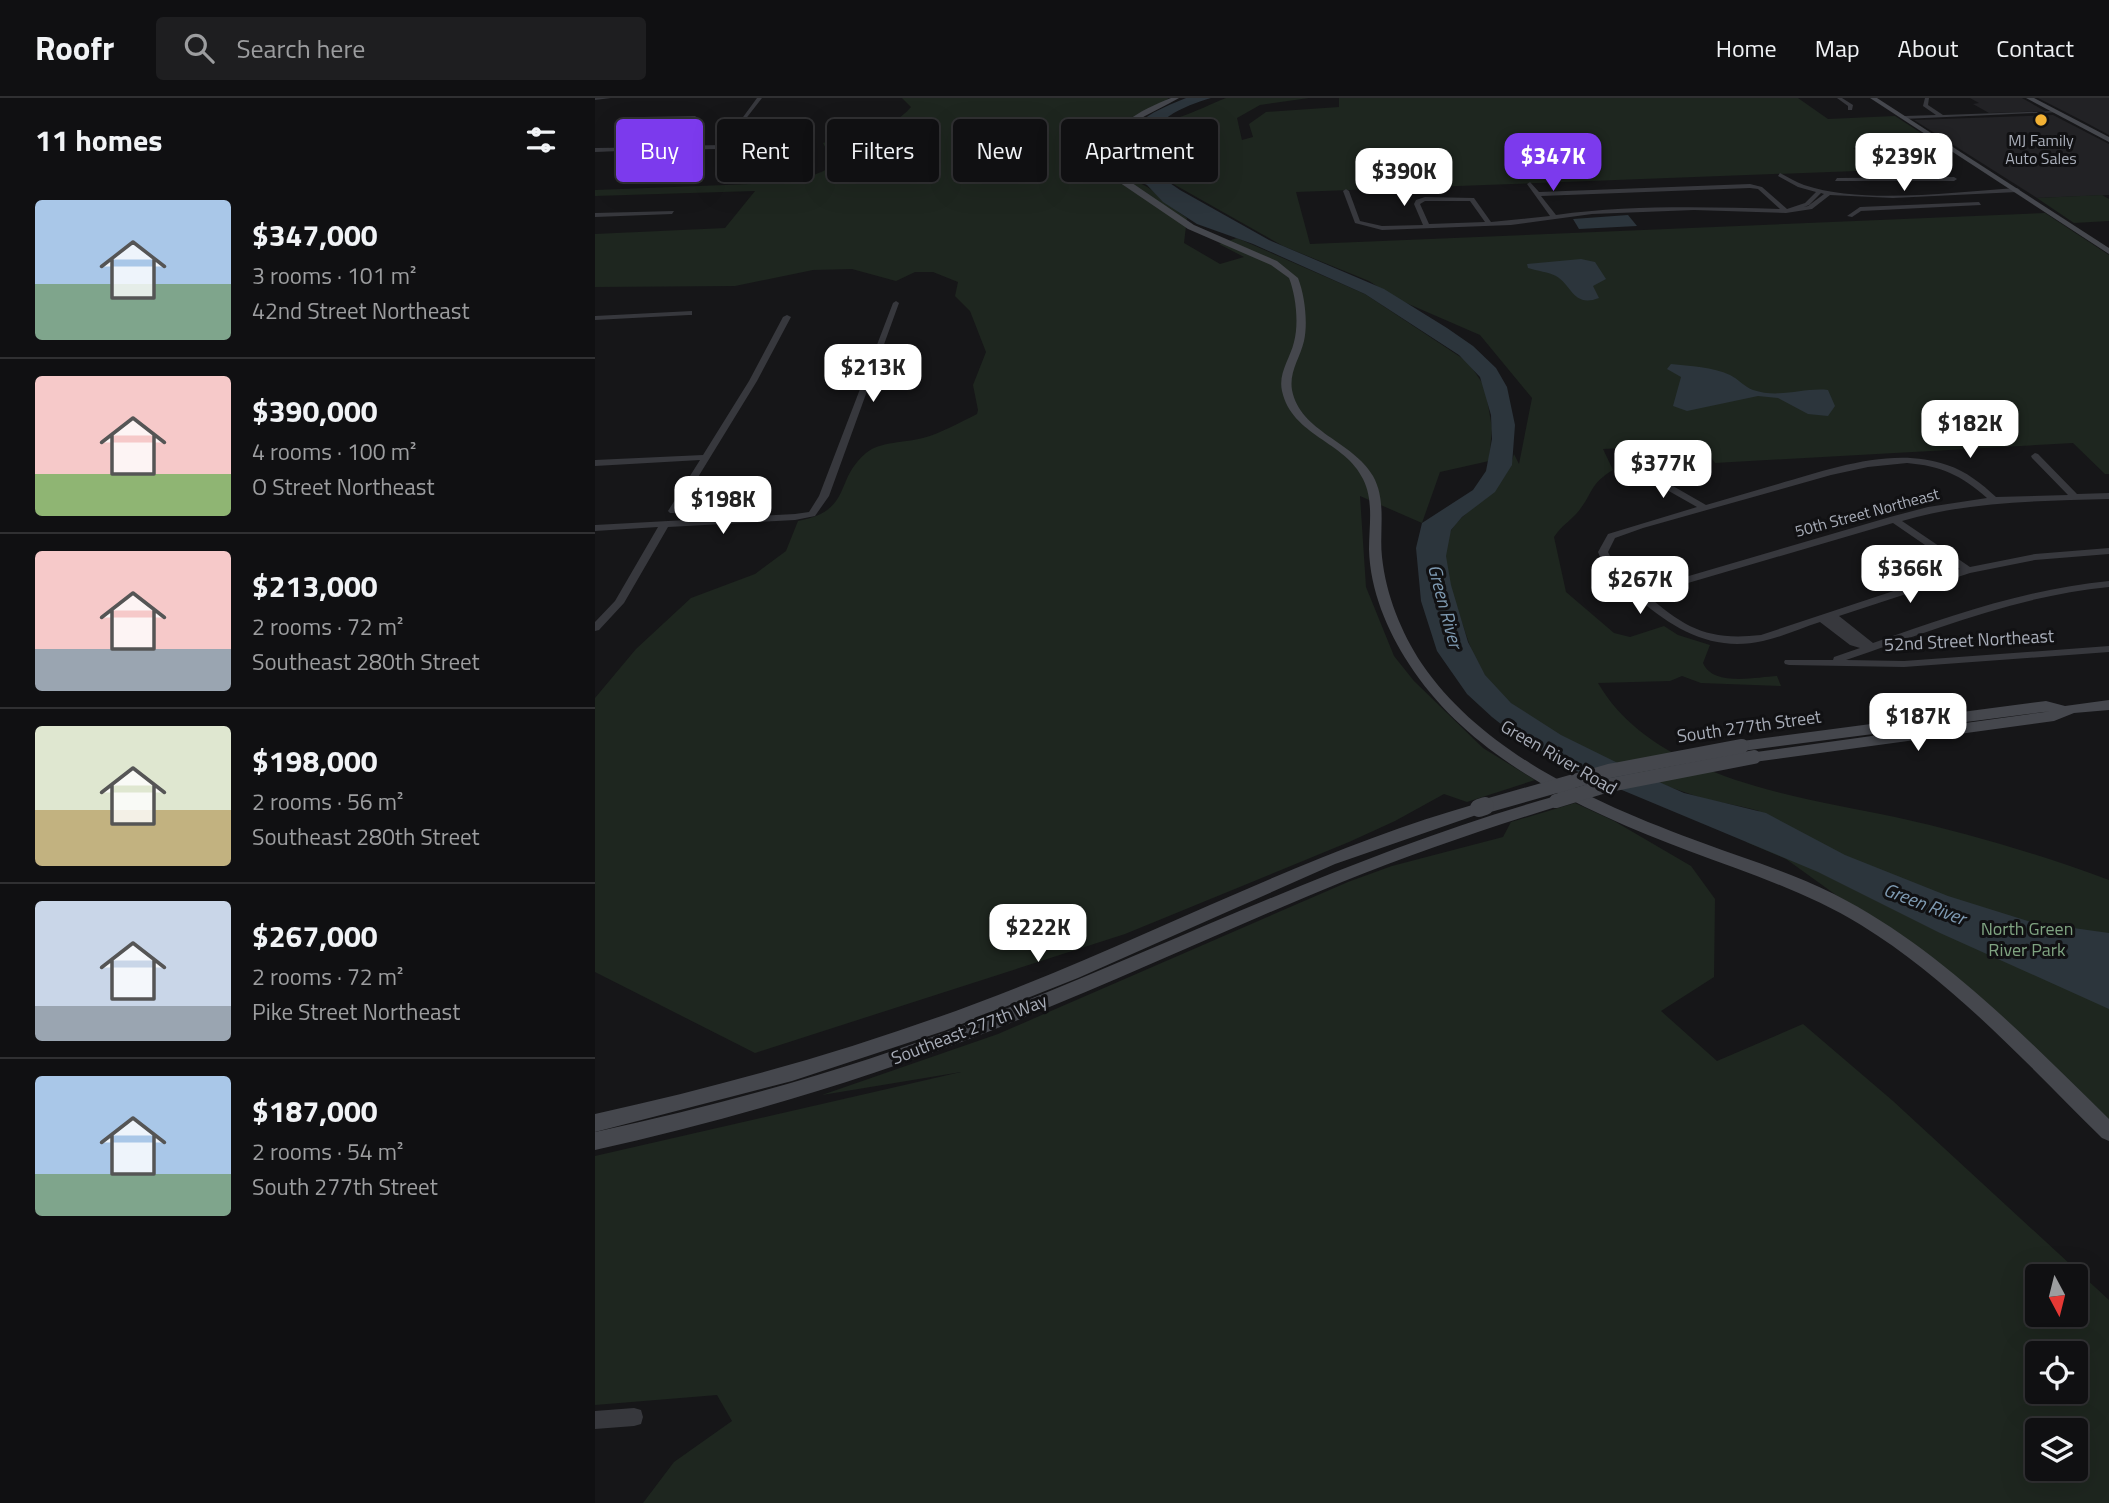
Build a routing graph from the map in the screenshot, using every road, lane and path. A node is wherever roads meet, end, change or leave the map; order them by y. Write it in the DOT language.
graph roads {
  1 [pos="609,98"];
  2 [pos="760,98"];
  3 [pos="1175,98"];
  4 [pos="1839,98"];
  5 [pos="1873,98"];
  6 [pos="1927,98"];
  7 [pos="2029,98"];
  8 [pos="595,99"];
  9 [pos="1850,109"];
  10 [pos="2057,113"];
  11 [pos="1942,117"];
  12 [pos="1905,118"];
  13 [pos="640,119"];
  14 [pos="694,119"];
  15 [pos="744,119"];
  16 [pos="2109,140"];
  17 [pos="1949,145"];
  18 [pos="616,149"];
  19 [pos="1877,149"];
  20 [pos="595,150"];
  21 [pos="1954,179"];
  22 [pos="1837,180"];
  23 [pos="1888,180"];
  24 [pos="1530,184"];
  25 [pos="1758,187"];
  26 [pos="2015,188"];
  27 [pos="1346,191"];
  28 [pos="1824,192"];
  29 [pos="1904,193"];
  30 [pos="1537,194"];
  31 [pos="1979,204"];
  32 [pos="1922,206"];
  33 [pos="1786,211"];
  34 [pos="672,212"];
  35 [pos="595,215"];
  36 [pos="1850,216"];
  37 [pos="1554,217"];
  38 [pos="1489,224"];
  39 [pos="1427,226"];
  40 [pos="2109,251"];
  41 [pos="896,303"];
  42 [pos="689,313"];
  43 [pos="787,317"];
  44 [pos="595,318"];
  45 [pos="2035,456"];
  46 [pos="707,457"];
  47 [pos="595,463"];
  48 [pos="1625,477"];
  49 [pos="2074,496"];
  50 [pos="2109,496"];
  51 [pos="1994,500"];
  52 [pos="1705,508"];
  53 [pos="674,511"];
  54 [pos="1893,519"];
  55 [pos="665,524"];
  56 [pos="595,528"];
  57 [pos="2109,551"];
  58 [pos="1968,570"];
  59 [pos="2109,584"];
  60 [pos="1639,594"];
  61 [pos="1826,616"];
  62 [pos="595,628"];
  63 [pos="1871,648"];
  64 [pos="2109,649"];
  65 [pos="1789,662"];
  66 [pos="1831,662"];
  67 [pos="1892,664"];
  68 [pos="2109,705"];
  69 [pos="1748,751"];
  70 [pos="1484,814"];
  71 [pos="595,1123"];
  72 [pos="2109,1132"];
  73 [pos="595,1142"];
  74 [pos="635,1417"];
  75 [pos="595,1420"];
  1 -- 8 [label="street"];
  2 -- 15 [label="street"];
  3 -- 72 [label="street, Green River Road"];
  4 -- 9 [label="street"];
  5 -- 12 [label="street"];
  6 -- 11 [label="street"];
  7 -- 10 [label="street"];
  10 -- 11 [label="street"];
  10 -- 16 [label="street"];
  11 -- 12 [label="street"];
  12 -- 17 [label="street"];
  13 -- 14 [label="street"];
  17 -- 19 [label="street"];
  17 -- 26 [label="street"];
  18 -- 20 [label="street"];
  21 -- 23 [label="street"];
  22 -- 23 [label="street"];
  23 -- 29 [label="street"];
  24 -- 30 [label="street"];
  25 -- 30 [label="street"];
  25 -- 33 [label="street"];
  26 -- 29 [label="street"];
  26 -- 40 [label="street"];
  27 -- 39 [label="street"];
  28 -- 28 [label="street"];
  28 -- 29 [label="street"];
  28 -- 33 [label="street"];
  29 -- 32 [label="street"];
  30 -- 37 [label="street"];
  31 -- 32 [label="street"];
  32 -- 36 [label="street"];
  33 -- 37 [label="street"];
  34 -- 35 [label="street"];
  37 -- 38 [label="street"];
  38 -- 39 [label="street"];
  38 -- 39 [label="street"];
  41 -- 55 [label="street"];
  42 -- 44 [label="street"];
  43 -- 46 [label="street"];
  45 -- 49 [label="street"];
  46 -- 47 [label="street"];
  46 -- 53 [label="street"];
  48 -- 52 [label="street"];
  49 -- 50 [label="street, 50th Street Northeast"];
  49 -- 51 [label="street, 50th Street Northeast"];
  51 -- 52 [label="street"];
  51 -- 54 [label="street, 50th Street Northeast"];
  52 -- 60 [label="street"];
  54 -- 58 [label="street"];
  54 -- 60 [label="street, 50th Street Northeast"];
  55 -- 56 [label="street"];
  55 -- 62 [label="street"];
  57 -- 58 [label="street"];
  58 -- 61 [label="street"];
  59 -- 63 [label="street"];
  60 -- 61 [label="street"];
  61 -- 63 [label="street"];
  63 -- 66 [label="street"];
  63 -- 67 [label="street"];
  64 -- 67 [label="street, 52nd Street Northeast"];
  65 -- 66 [label="street, 52nd Street Northeast"];
  66 -- 67 [label="street, 52nd Street Northeast"];
  68 -- 69 [label="street, South 277th Street"];
  69 -- 70 [label="main road, South 277th Street, bridge"];
  70 -- 71 [label="street, Southeast 277th Way"];
  70 -- 73 [label="street, Southeast 277th Way"];
  74 -- 75 [label="street"];
}
